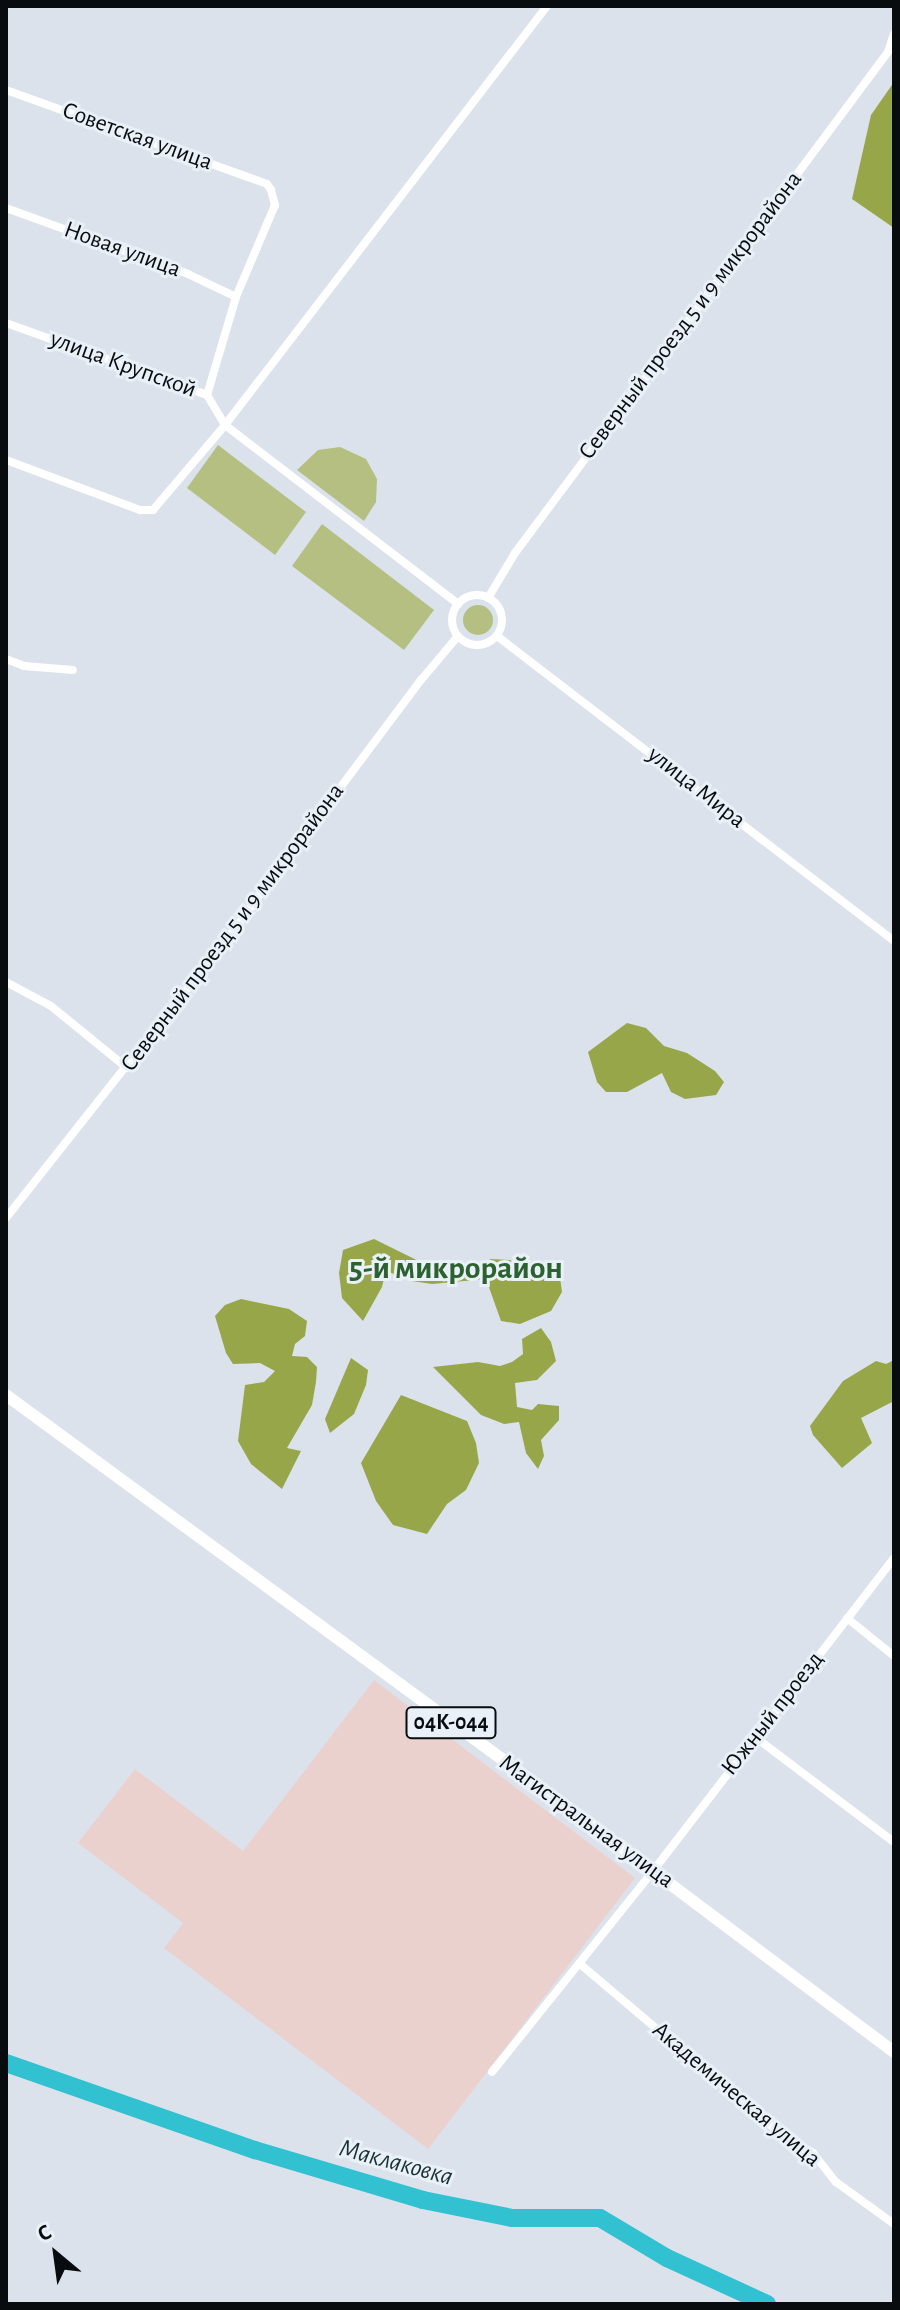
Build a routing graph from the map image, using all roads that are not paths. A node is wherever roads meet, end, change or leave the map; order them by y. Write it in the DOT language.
graph roads {
  1 [pos="547,6"];
  2 [pos="894,34"];
  3 [pos="6,90"];
  4 [pos="6,208"];
  5 [pos="236,297"];
  6 [pos="6,323"];
  7 [pos="207,395"];
  8 [pos="225,425"];
  9 [pos="6,460"];
  10 [pos="488,598"];
  11 [pos="458,604"];
  12 [pos="458,636"];
  13 [pos="497,636"];
  14 [pos="6,659"];
  15 [pos="73,670"];
  16 [pos="894,941"];
  17 [pos="6,982"];
  18 [pos="127,1068"];
  19 [pos="6,1218"];
  20 [pos="6,1395"];
  21 [pos="894,1558"];
  22 [pos="847,1618"];
  23 [pos="894,1656"];
  24 [pos="755,1737"];
  25 [pos="894,1842"];
  26 [pos="653,1871"];
  27 [pos="580,1964"];
  28 [pos="894,2052"];
  29 [pos="492,2072"];
  30 [pos="894,2224"];
  1 -- 8 [label="street"];
  2 -- 10 [label="street, Северный проезд 5 и 9 микрорайона"];
  3 -- 5 [label="street, Советская улица"];
  4 -- 5 [label="street, Новая улица"];
  5 -- 7 [label="street"];
  6 -- 7 [label="street, улица Крупской"];
  7 -- 8 [label="street, улица Крупской"];
  8 -- 9 [label="street"];
  8 -- 11 [label="street"];
  10 -- 11 [label="street"];
  10 -- 13 [label="street"];
  11 -- 12 [label="street"];
  12 -- 13 [label="street"];
  12 -- 18 [label="street, Северный проезд 5 и 9 микрорайона"];
  13 -- 16 [label="street, улица Мира"];
  14 -- 15 [label="street"];
  17 -- 18 [label="street"];
  18 -- 19 [label="street, Северный проезд 5 и 9 микрорайона"];
  20 -- 26 [label="main road, Магистральная улица / 04К-044"];
  21 -- 22 [label="street, Южный проезд"];
  22 -- 23 [label="street"];
  22 -- 24 [label="street, Южный проезд"];
  24 -- 25 [label="street"];
  24 -- 26 [label="street, Южный проезд"];
  26 -- 27 [label="street, Южный проезд"];
  26 -- 28 [label="main road, Магистральная улица / 04К-044"];
  27 -- 29 [label="street, Южный проезд"];
  27 -- 30 [label="street, Академическая улица"];
}
